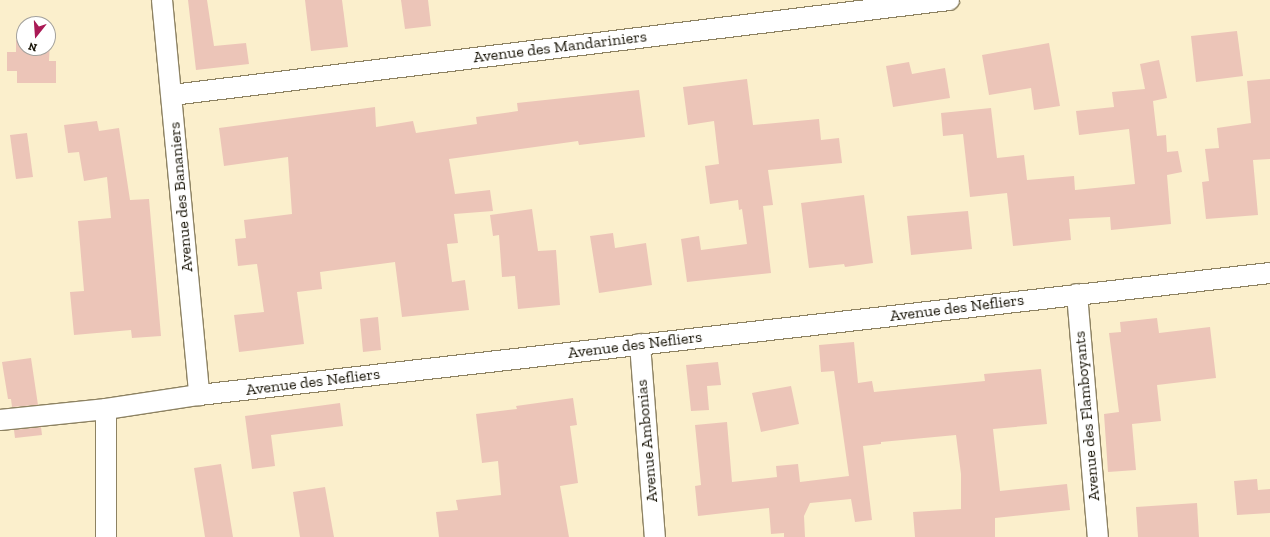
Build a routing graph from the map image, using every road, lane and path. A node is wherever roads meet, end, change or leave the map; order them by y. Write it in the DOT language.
graph roads {
  1 [pos="162,0"];
  2 [pos="949,0"];
  3 [pos="172,94"];
  4 [pos="1270,273"];
  5 [pos="1076,294"];
  6 [pos="640,344"];
  7 [pos="199,394"];
  8 [pos="106,409"];
  9 [pos="0,420"];
  10 [pos="106,537"];
  11 [pos="655,537"];
  12 [pos="1098,537"];
  1 -- 3 [label="street, Avenue des Bananiers"];
  2 -- 3 [label="street, Avenue des Mandariniers"];
  3 -- 7 [label="street, Avenue des Bananiers"];
  4 -- 5 [label="street, Avenue des Nefliers"];
  5 -- 6 [label="street, Avenue des Nefliers"];
  5 -- 12 [label="street, Avenue des Flamboyants"];
  6 -- 7 [label="street, Avenue des Nefliers"];
  6 -- 11 [label="street, Avenue Ambonias"];
  7 -- 8 [label="street, Avenue des Nefliers"];
  8 -- 9 [label="street, Avenue des Nefliers"];
  8 -- 10 [label="street"];
}
